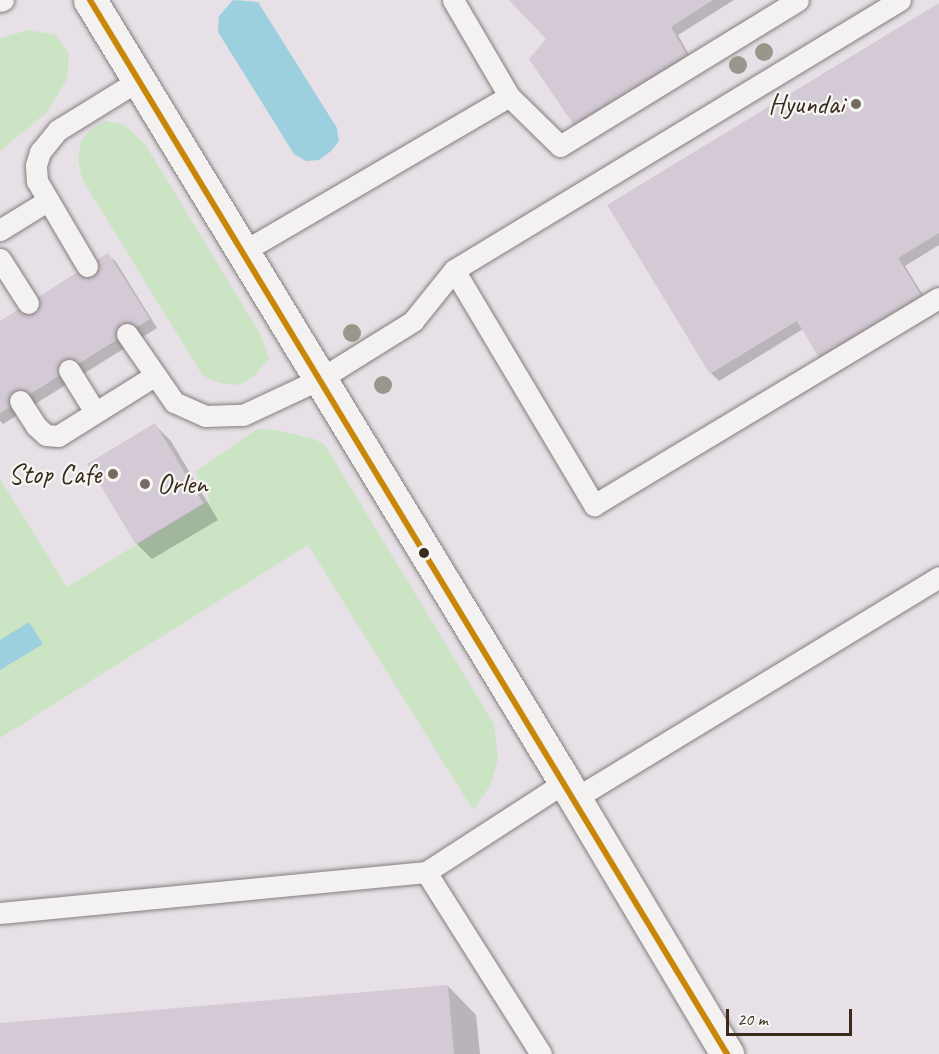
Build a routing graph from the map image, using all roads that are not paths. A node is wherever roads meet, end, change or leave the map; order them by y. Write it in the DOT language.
graph roads {
  1 [pos="90,0"];
  2 [pos="453,0"];
  3 [pos="798,0"];
  4 [pos="900,0"];
  5 [pos="140,80"];
  6 [pos="509,96"];
  7 [pos="47,201"];
  8 [pos="0,230"];
  9 [pos="244,251"];
  10 [pos="0,259"];
  11 [pos="87,266"];
  12 [pos="454,270"];
  13 [pos="939,298"];
  14 [pos="28,303"];
  15 [pos="127,334"];
  16 [pos="69,370"];
  17 [pos="154,376"];
  18 [pos="320,379"];
  19 [pos="20,401"];
  20 [pos="95,412"];
  21 [pos="939,577"];
  22 [pos="570,791"];
  23 [pos="426,872"];
  24 [pos="0,913"];
  25 [pos="541,1054"];
  26 [pos="727,1054"];
  1 -- 5 [label="street"];
  2 -- 6 [label="lane"];
  3 -- 6 [label="lane"];
  4 -- 12 [label="lane"];
  5 -- 7 [label="lane"];
  5 -- 9 [label="street"];
  6 -- 9 [label="lane"];
  7 -- 8 [label="lane"];
  7 -- 11 [label="lane"];
  9 -- 18 [label="street"];
  10 -- 14 [label="lane"];
  12 -- 13 [label="lane"];
  12 -- 18 [label="lane"];
  15 -- 17 [label="lane"];
  16 -- 20 [label="lane"];
  17 -- 18 [label="lane"];
  17 -- 20 [label="lane"];
  18 -- 22 [label="street"];
  19 -- 20 [label="lane"];
  21 -- 22 [label="lane"];
  22 -- 23 [label="lane"];
  22 -- 26 [label="street"];
  23 -- 24 [label="lane"];
  23 -- 25 [label="lane"];
}
